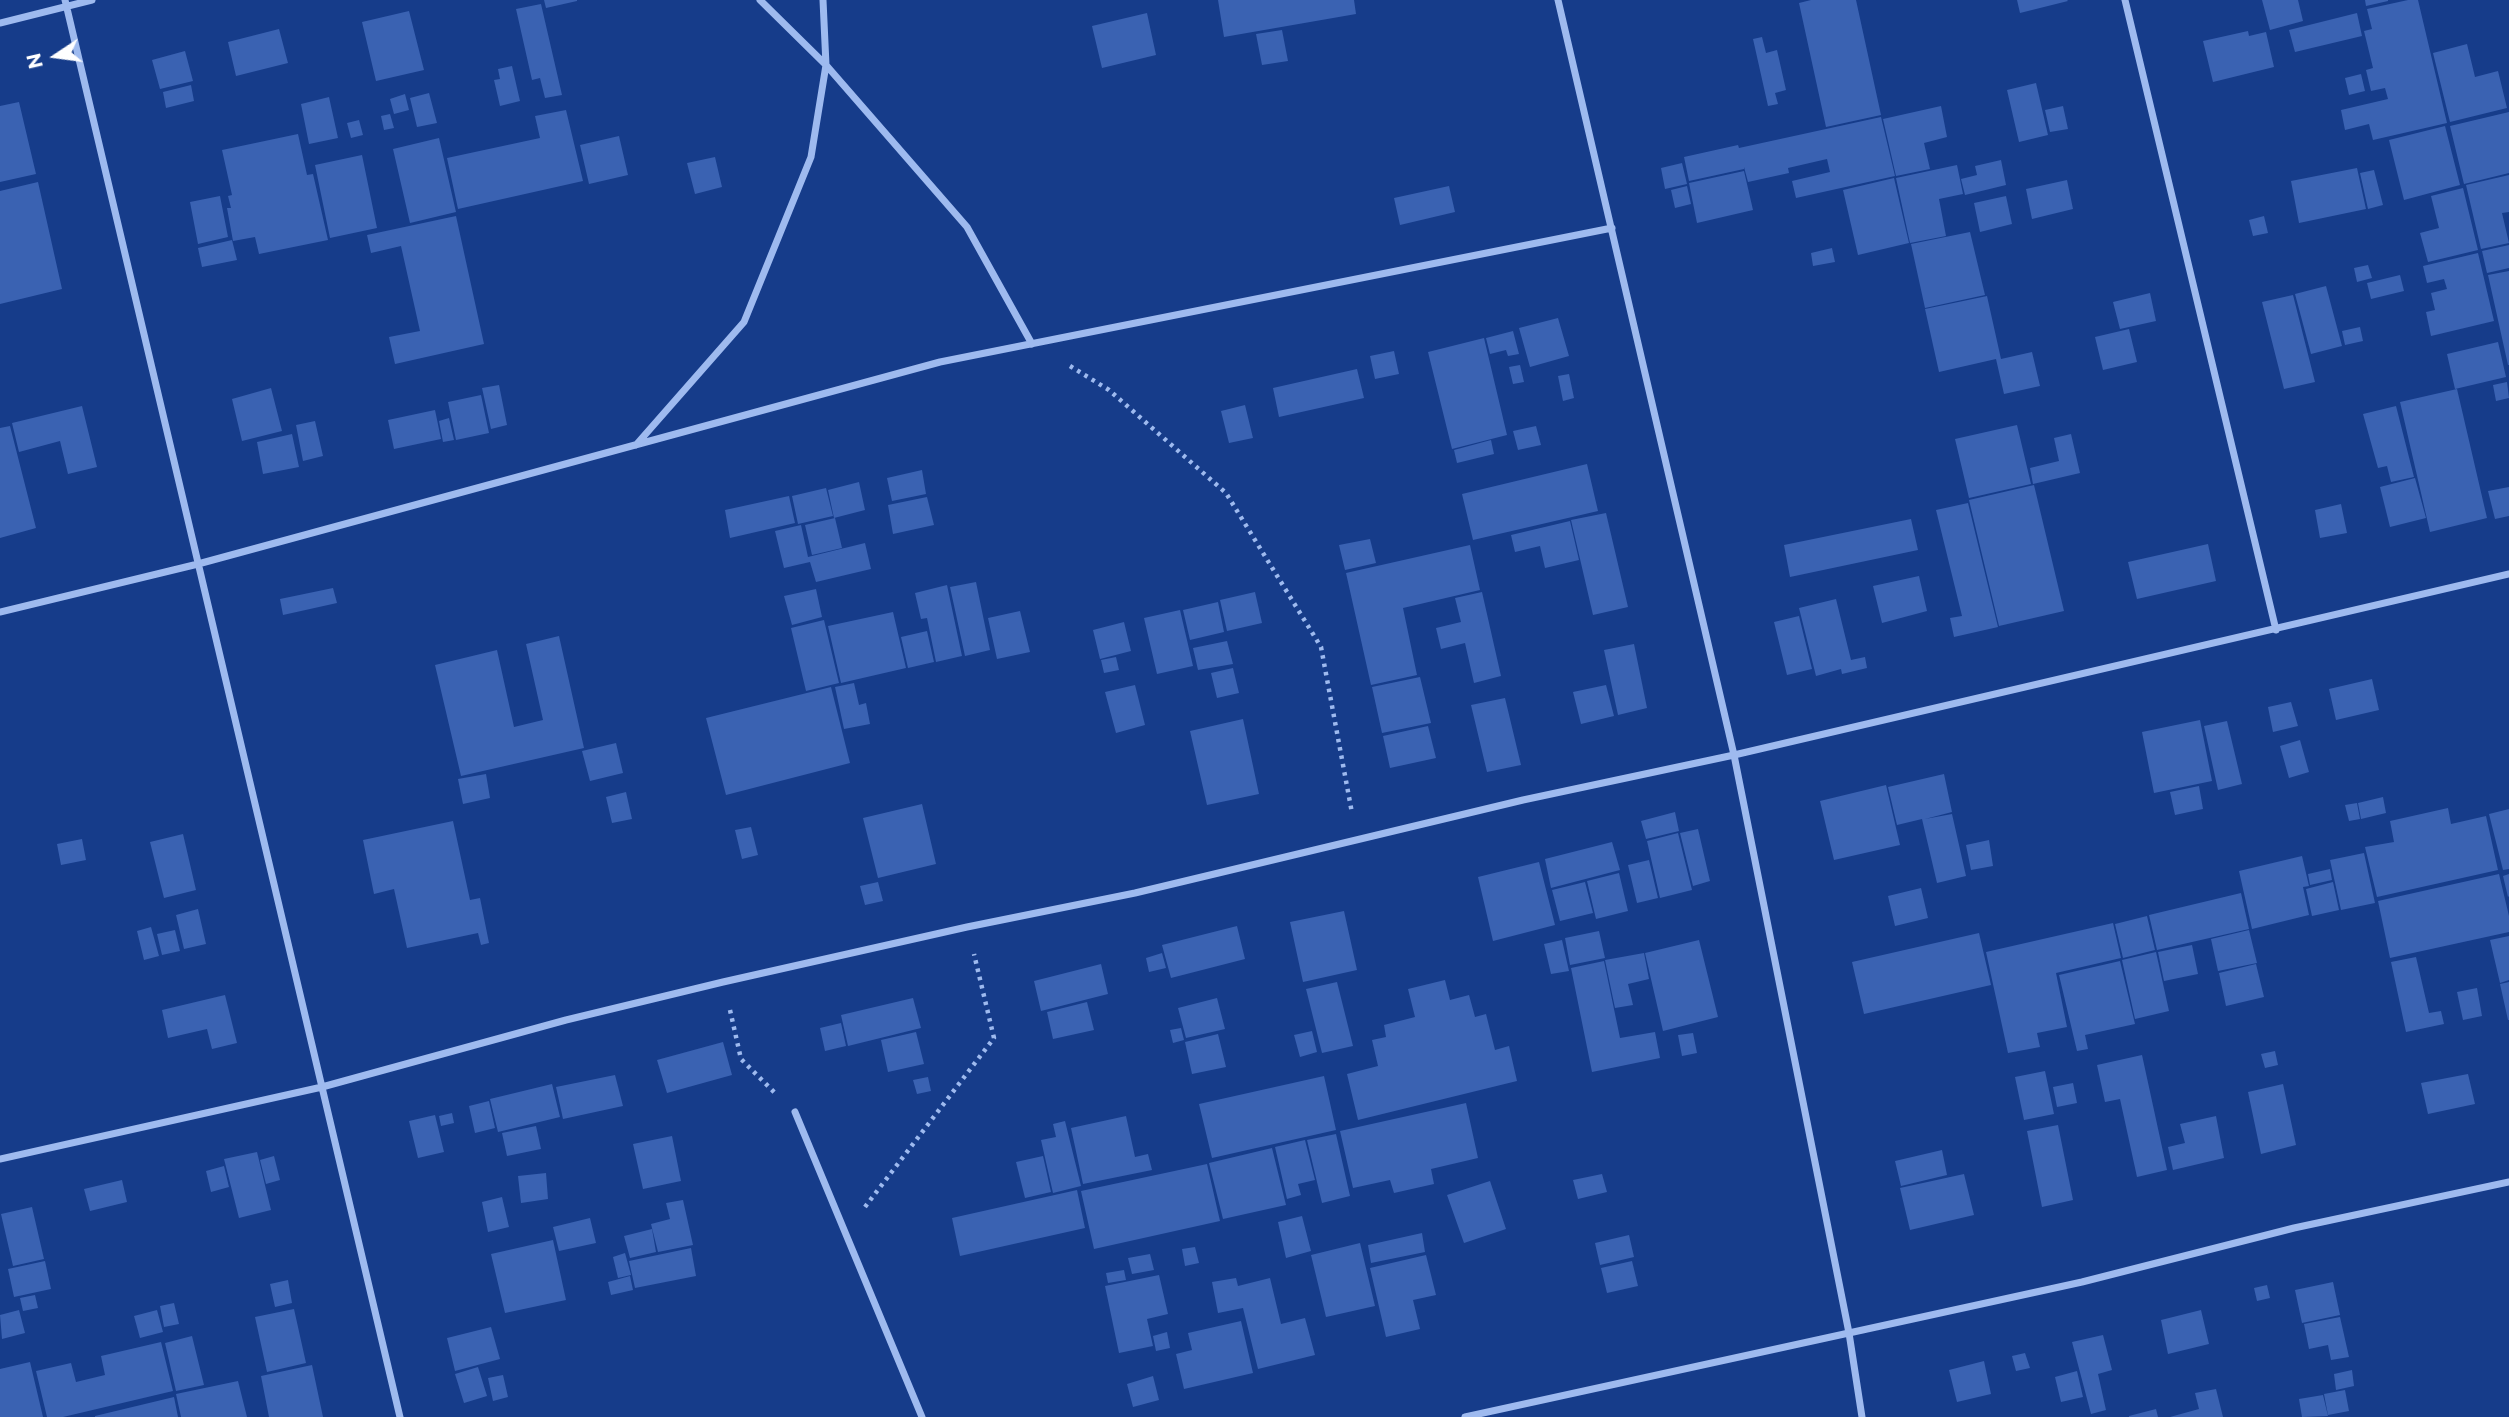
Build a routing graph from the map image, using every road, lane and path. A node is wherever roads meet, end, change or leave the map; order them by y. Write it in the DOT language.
graph roads {
  1 [pos="92,0"];
  2 [pos="760,0"];
  3 [pos="823,0"];
  4 [pos="1558,0"];
  5 [pos="2125,0"];
  6 [pos="65,3"];
  7 [pos="0,23"];
  8 [pos="825,65"];
  9 [pos="1612,228"];
  10 [pos="1032,344"];
  11 [pos="636,445"];
  12 [pos="198,564"];
  13 [pos="2509,575"];
  14 [pos="0,612"];
  15 [pos="2276,630"];
  16 [pos="1734,755"];
  17 [pos="1357,841"];
  18 [pos="967,927"];
  19 [pos="723,982"];
  20 [pos="322,1087"];
  21 [pos="794,1112"];
  22 [pos="0,1159"];
  23 [pos="2509,1182"];
  24 [pos="846,1233"];
  25 [pos="1849,1333"];
  26 [pos="400,1417"];
  27 [pos="922,1417"];
  28 [pos="1465,1417"];
  29 [pos="1862,1417"];
  1 -- 6 [label="street"];
  2 -- 8 [label="street"];
  3 -- 8 [label="street"];
  4 -- 9 [label="street"];
  5 -- 15 [label="street"];
  6 -- 7 [label="street"];
  6 -- 12 [label="street"];
  8 -- 10 [label="street"];
  8 -- 11 [label="street"];
  9 -- 10 [label="street"];
  9 -- 16 [label="street"];
  10 -- 11 [label="street"];
  10 -- 17 [label="path"];
  11 -- 12 [label="street"];
  12 -- 14 [label="street"];
  12 -- 20 [label="street"];
  13 -- 15 [label="street"];
  15 -- 16 [label="street"];
  16 -- 17 [label="street"];
  16 -- 25 [label="street"];
  17 -- 18 [label="street"];
  18 -- 19 [label="street"];
  18 -- 24 [label="path"];
  19 -- 20 [label="street"];
  19 -- 21 [label="path"];
  20 -- 22 [label="street"];
  20 -- 26 [label="street"];
  21 -- 24 [label="street"];
  23 -- 25 [label="street"];
  24 -- 27 [label="street"];
  25 -- 28 [label="street"];
  25 -- 29 [label="street"];
}
